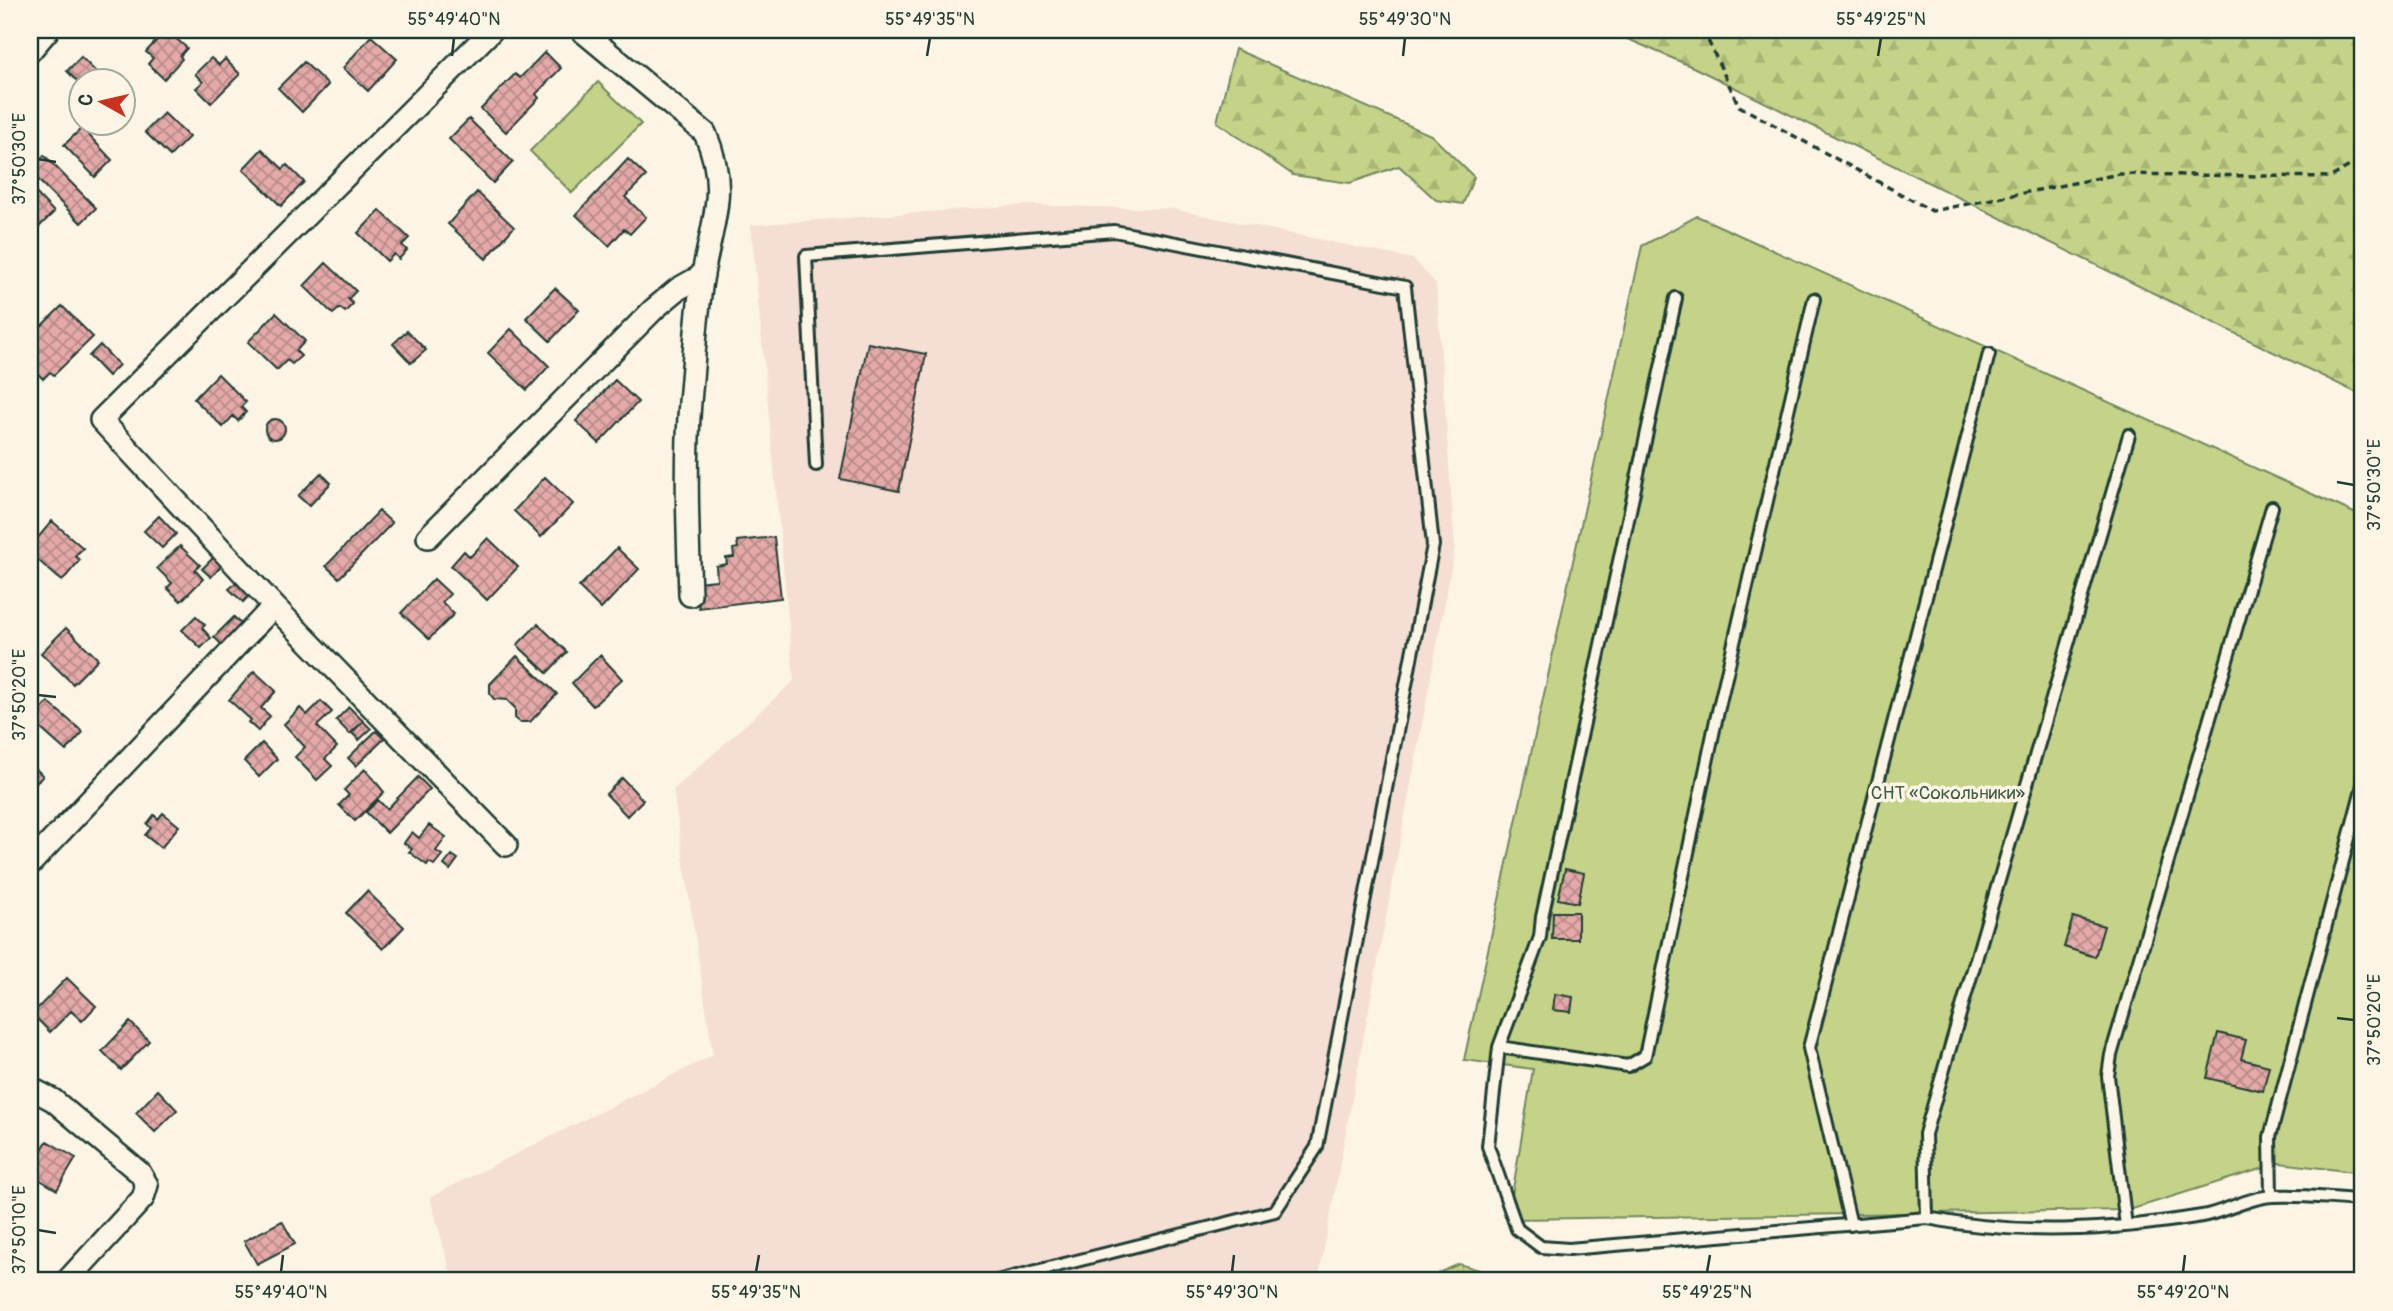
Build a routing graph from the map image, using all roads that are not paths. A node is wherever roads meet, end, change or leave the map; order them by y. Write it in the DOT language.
graph roads {
  1 [pos="48,30"];
  2 [pos="492,30"];
  3 [pos="581,30"];
  4 [pos="30,51"];
  5 [pos="703,275"];
  6 [pos="1676,298"];
  7 [pos="1814,299"];
  8 [pos="1989,354"];
  9 [pos="2129,435"];
  10 [pos="816,465"];
  11 [pos="2272,507"];
  12 [pos="428,537"];
  13 [pos="690,595"];
  14 [pos="274,606"];
  15 [pos="2363,785"];
  16 [pos="506,845"];
  17 [pos="30,864"];
  18 [pos="1499,1047"];
  19 [pos="30,1088"];
  20 [pos="2271,1196"];
  21 [pos="2363,1200"];
  22 [pos="1927,1218"];
  23 [pos="1851,1225"];
  24 [pos="2126,1226"];
  25 [pos="67,1281"];
  26 [pos="997,1281"];
  1 -- 4 [label="street"];
  2 -- 14 [label="street"];
  3 -- 5 [label="street"];
  5 -- 12 [label="street"];
  5 -- 13 [label="street"];
  6 -- 18 [label="lane"];
  7 -- 18 [label="lane"];
  8 -- 23 [label="lane"];
  9 -- 22 [label="lane"];
  10 -- 26 [label="lane"];
  11 -- 24 [label="lane"];
  14 -- 16 [label="street"];
  14 -- 17 [label="street"];
  15 -- 20 [label="lane"];
  18 -- 23 [label="lane"];
  19 -- 25 [label="street"];
  20 -- 21 [label="lane"];
  20 -- 24 [label="lane"];
  22 -- 23 [label="lane"];
  22 -- 24 [label="lane"];
}
